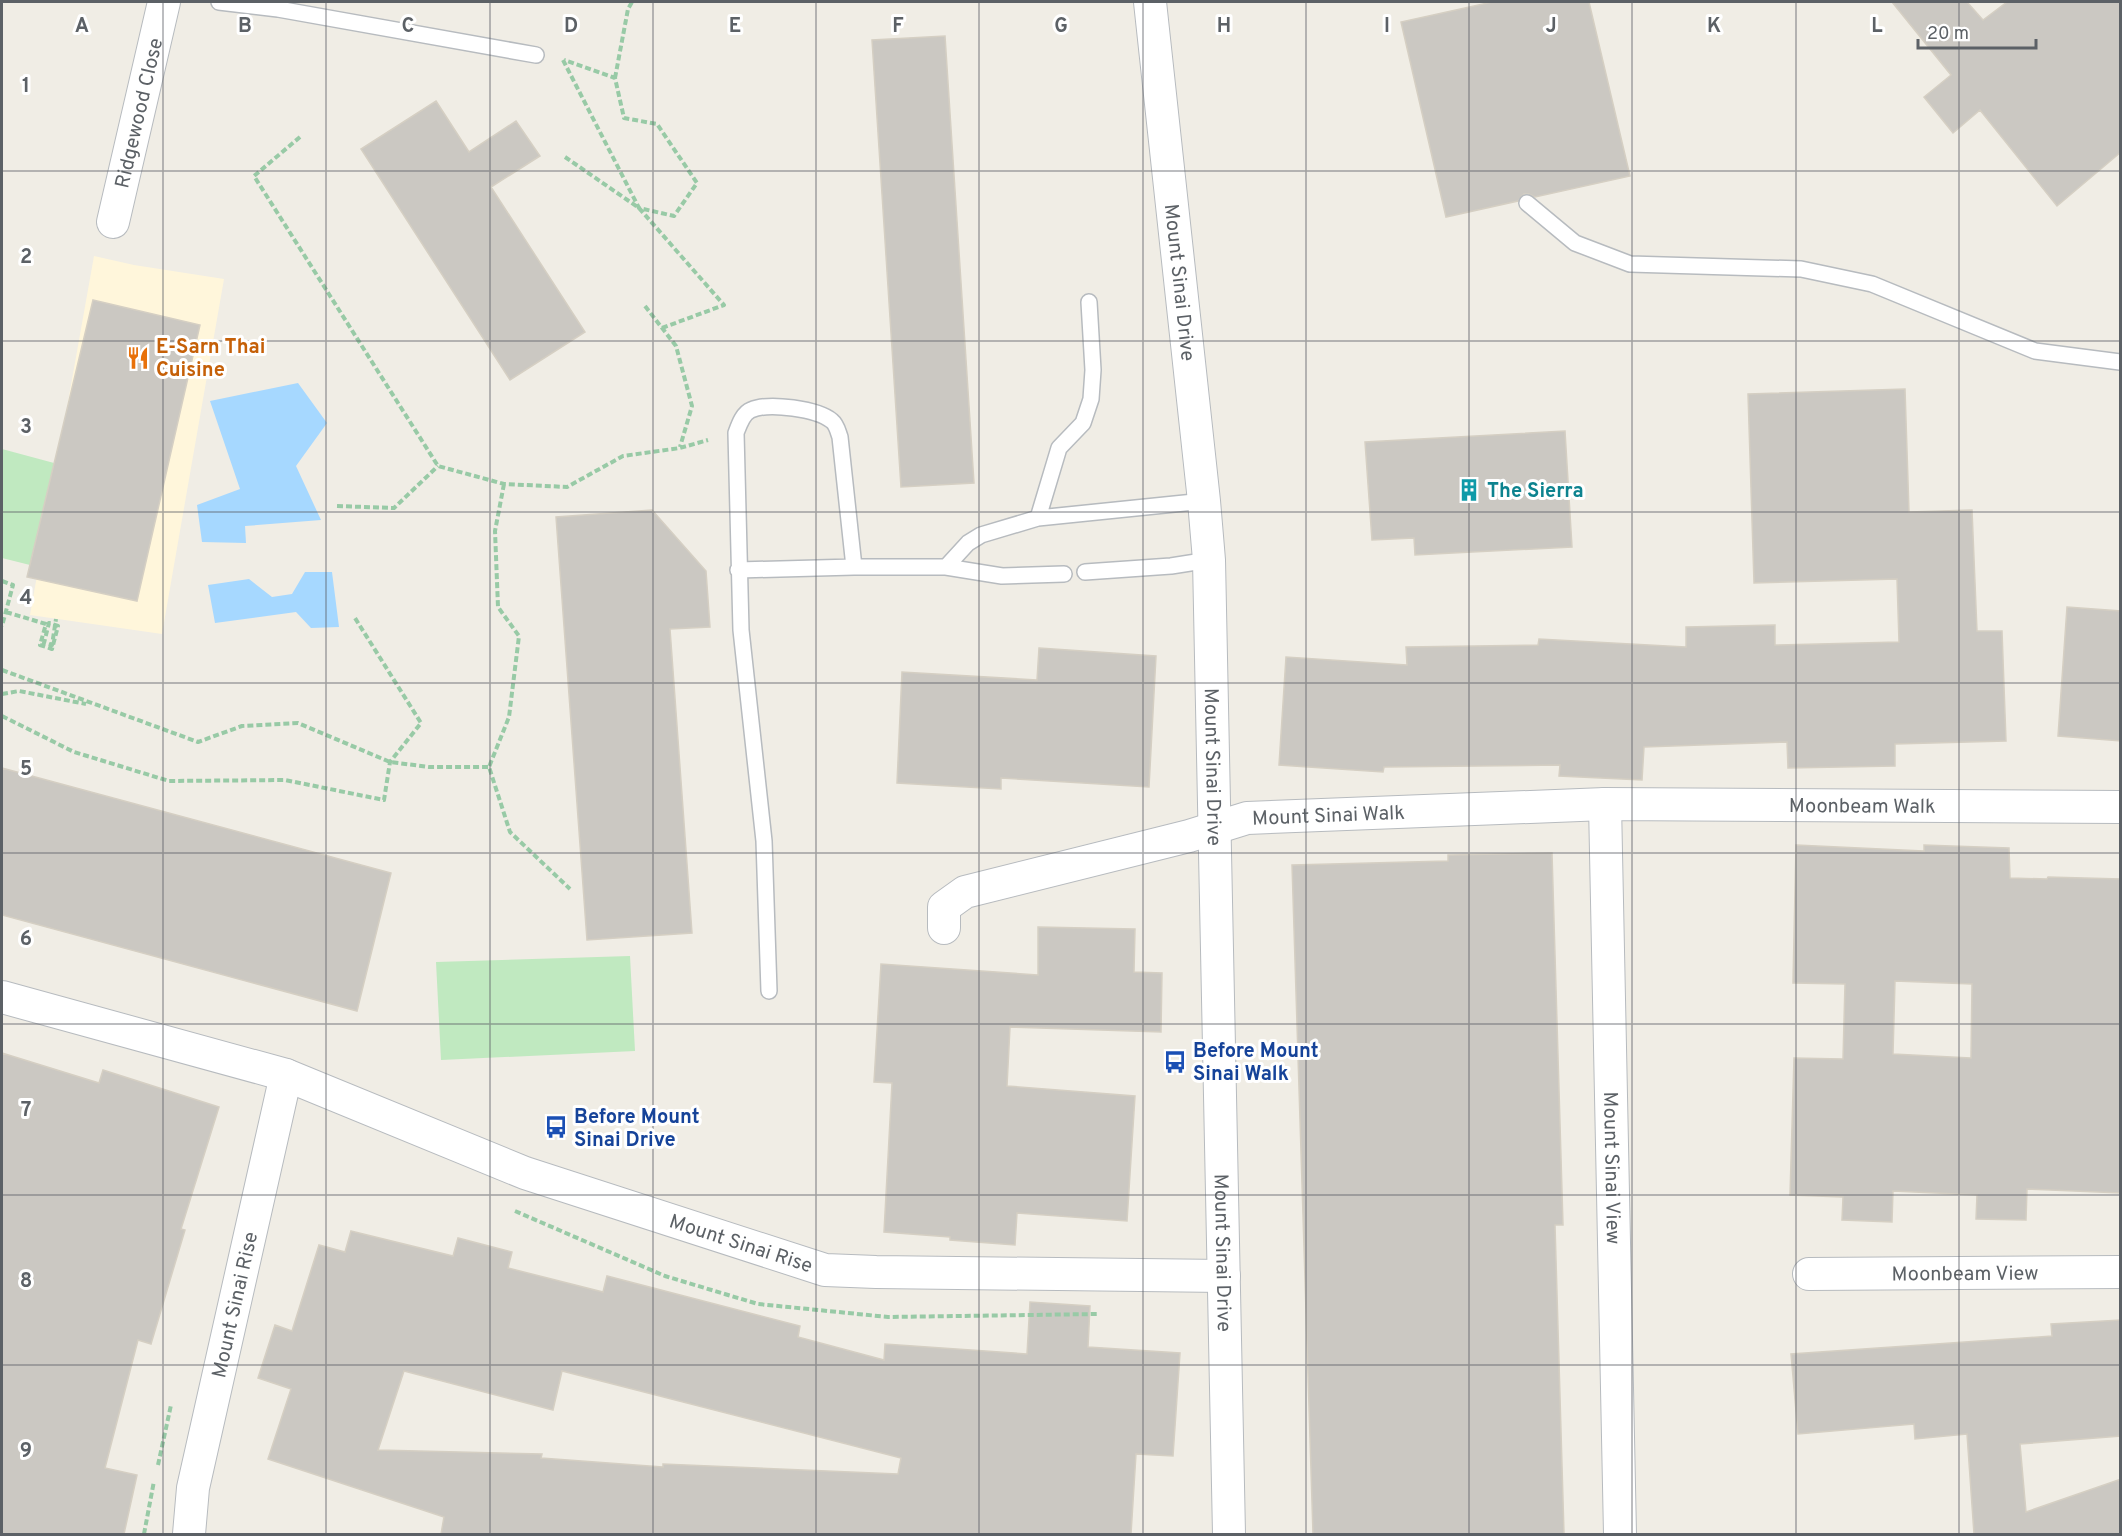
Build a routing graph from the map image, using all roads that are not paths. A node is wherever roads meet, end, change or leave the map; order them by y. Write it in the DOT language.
graph roads {
  1 [pos="164,2"];
  2 [pos="219,2"];
  3 [pos="1150,2"];
  4 [pos="278,5"];
  5 [pos="536,55"];
  6 [pos="1527,203"];
  7 [pos="113,222"];
  8 [pos="1089,302"];
  9 [pos="2121,362"];
  10 [pos="1204,501"];
  11 [pos="1038,518"];
  12 [pos="1209,560"];
  13 [pos="854,567"];
  14 [pos="946,567"];
  15 [pos="738,570"];
  16 [pos="1085,572"];
  17 [pos="1064,574"];
  18 [pos="1605,804"];
  19 [pos="2121,807"];
  20 [pos="1216,828"];
  21 [pos="944,928"];
  22 [pos="769,991"];
  23 [pos="2,997"];
  24 [pos="286,1075"];
  25 [pos="2121,1272"];
  26 [pos="1809,1274"];
  27 [pos="1224,1276"];
  28 [pos="189,1534"];
  29 [pos="1229,1534"];
  30 [pos="1620,1534"];
  1 -- 7 [label="street, Ridgewood Close"];
  2 -- 4 [label="lane"];
  3 -- 10 [label="street, Mount Sinai Drive"];
  4 -- 5 [label="lane"];
  6 -- 9 [label="lane"];
  8 -- 11 [label="lane"];
  10 -- 11 [label="lane"];
  10 -- 12 [label="street, Mount Sinai Drive"];
  11 -- 14 [label="lane"];
  12 -- 16 [label="lane"];
  12 -- 20 [label="street, Mount Sinai Drive"];
  13 -- 14 [label="lane"];
  13 -- 15 [label="lane"];
  13 -- 15 [label="lane"];
  14 -- 17 [label="lane"];
  15 -- 22 [label="lane"];
  18 -- 19 [label="street, Moonbeam Walk"];
  18 -- 20 [label="street, Mount Sinai Walk"];
  18 -- 30 [label="street, Mount Sinai View"];
  20 -- 21 [label="street, Mount Sinai Walk"];
  20 -- 27 [label="street, Mount Sinai Drive"];
  23 -- 24 [label="street, Mount Sinai Rise"];
  24 -- 27 [label="street, Mount Sinai Rise"];
  24 -- 28 [label="street, Mount Sinai Rise"];
  25 -- 26 [label="street, Moonbeam View"];
  27 -- 29 [label="street, Mount Sinai Drive"];
}
